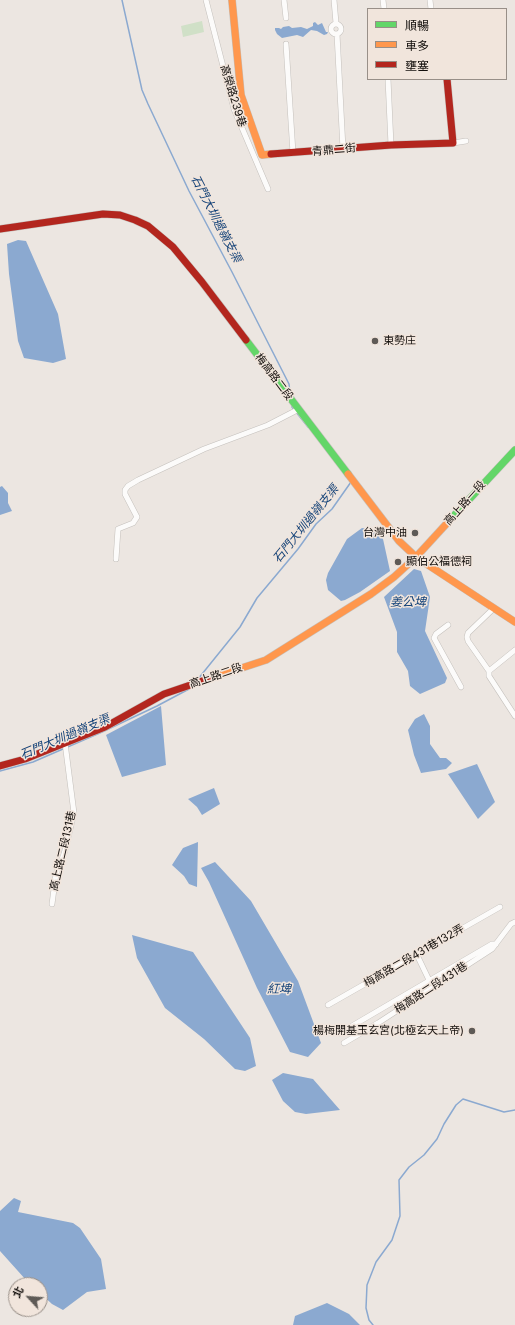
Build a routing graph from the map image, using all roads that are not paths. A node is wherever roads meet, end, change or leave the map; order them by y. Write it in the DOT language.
graph roads {
  1 [pos="206,0"];
  2 [pos="232,0"];
  3 [pos="284,0"];
  4 [pos="334,0"];
  5 [pos="286,18"];
  6 [pos="286,44"];
  7 [pos="388,80"];
  8 [pos="447,80"];
  9 [pos="466,141"];
  10 [pos="453,143"];
  11 [pos="391,145"];
  12 [pos="343,149"];
  13 [pos="293,153"];
  14 [pos="268,189"];
  15 [pos="0,229"];
  16 [pos="296,410"];
  17 [pos="515,450"];
  18 [pos="416,557"];
  19 [pos="116,559"];
  20 [pos="493,608"];
  21 [pos="515,622"];
  22 [pos="448,625"];
  23 [pos="515,650"];
  24 [pos="489,671"];
  25 [pos="461,688"];
  26 [pos="515,716"];
  27 [pos="66,744"];
  28 [pos="0,766"];
  29 [pos="52,904"];
  30 [pos="500,907"];
  31 [pos="515,922"];
  32 [pos="496,944"];
  33 [pos="417,955"];
  34 [pos="429,980"];
  35 [pos="328,1005"];
  36 [pos="340,1033"];
  37 [pos="344,1043"];
  1 -- 14 [label="street, 高榮路239巷"];
  2 -- 13 [label="street, 青鼎二街"];
  3 -- 5 [label="street"];
  4 -- 12 [label="street"];
  6 -- 13 [label="street"];
  7 -- 11 [label="street"];
  8 -- 10 [label="street"];
  9 -- 10 [label="street"];
  10 -- 11 [label="street, 青鼎二街"];
  11 -- 12 [label="street, 青鼎二街"];
  12 -- 13 [label="street, 青鼎二街"];
  15 -- 16 [label="street, 梅高路二段"];
  16 -- 18 [label="street, 梅高路二段"];
  16 -- 19 [label="street"];
  17 -- 18 [label="street, 高上路一段"];
  18 -- 20 [label="street, 梅高路二段"];
  18 -- 27 [label="street, 高上路二段"];
  20 -- 21 [label="street, 梅高路二段"];
  20 -- 24 [label="street"];
  22 -- 25 [label="street"];
  23 -- 24 [label="street"];
  24 -- 26 [label="street"];
  27 -- 28 [label="street, 高上路二段"];
  27 -- 29 [label="street, 高上路二段131巷"];
  30 -- 33 [label="street, 梅高路二段431巷132弄"];
  31 -- 32 [label="street, 梅高路二段431巷"];
  32 -- 34 [label="street, 梅高路二段431巷"];
  32 -- 37 [label="street, 梅高路二段431巷"];
  33 -- 34 [label="street"];
  33 -- 35 [label="street, 梅高路二段431巷132弄"];
  34 -- 36 [label="street, 梅高路二段431巷"];
}
